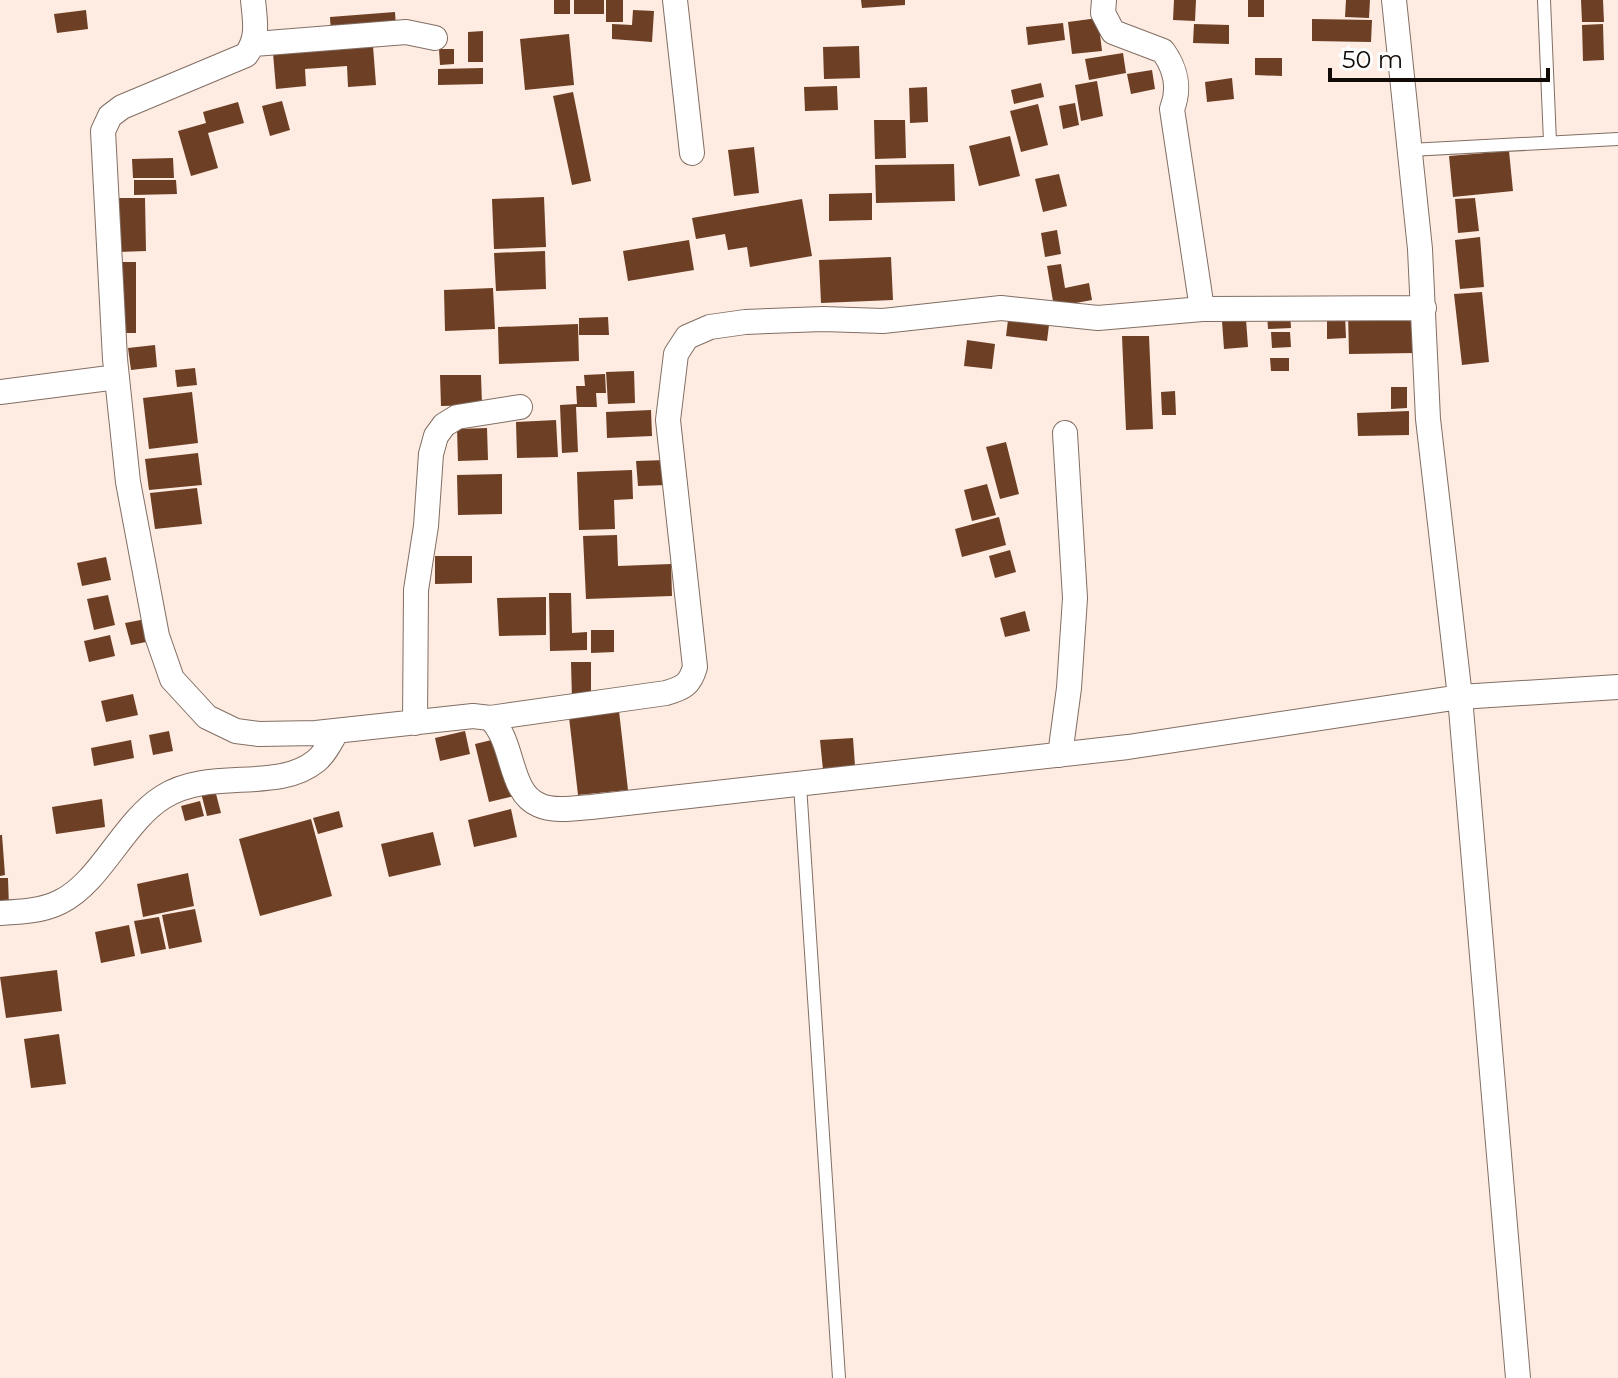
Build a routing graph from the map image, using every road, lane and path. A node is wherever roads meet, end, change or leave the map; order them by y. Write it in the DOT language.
graph roads {
  1 [pos="253,0"];
  2 [pos="675,0"];
  3 [pos="1104,0"];
  4 [pos="1394,0"];
  5 [pos="1544,0"];
  6 [pos="435,38"];
  7 [pos="254,44"];
  8 [pos="1618,139"];
  9 [pos="1550,142"];
  10 [pos="1410,150"];
  11 [pos="692,153"];
  12 [pos="1424,308"];
  13 [pos="1202,309"];
  14 [pos="117,377"];
  15 [pos="0,392"];
  16 [pos="520,407"];
  17 [pos="1065,433"];
  18 [pos="1618,687"];
  19 [pos="1460,697"];
  20 [pos="490,718"];
  21 [pos="415,723"];
  22 [pos="337,731"];
  23 [pos="1060,755"];
  24 [pos="800,785"];
  25 [pos="0,913"];
  26 [pos="839,1378"];
  27 [pos="1518,1378"];
  1 -- 7 [label="street"];
  2 -- 11 [label="street"];
  3 -- 13 [label="street"];
  4 -- 10 [label="street"];
  5 -- 9 [label="lane"];
  6 -- 7 [label="street"];
  7 -- 14 [label="street"];
  8 -- 9 [label="lane"];
  9 -- 10 [label="lane"];
  10 -- 12 [label="street"];
  12 -- 13 [label="street"];
  12 -- 19 [label="street"];
  13 -- 20 [label="street"];
  14 -- 15 [label="street"];
  14 -- 22 [label="street"];
  16 -- 21 [label="street"];
  17 -- 23 [label="street"];
  18 -- 19 [label="street"];
  19 -- 23 [label="street"];
  19 -- 27 [label="street"];
  20 -- 21 [label="street"];
  20 -- 24 [label="street"];
  21 -- 22 [label="street"];
  22 -- 25 [label="street"];
  23 -- 24 [label="street"];
  24 -- 26 [label="lane"];
}
